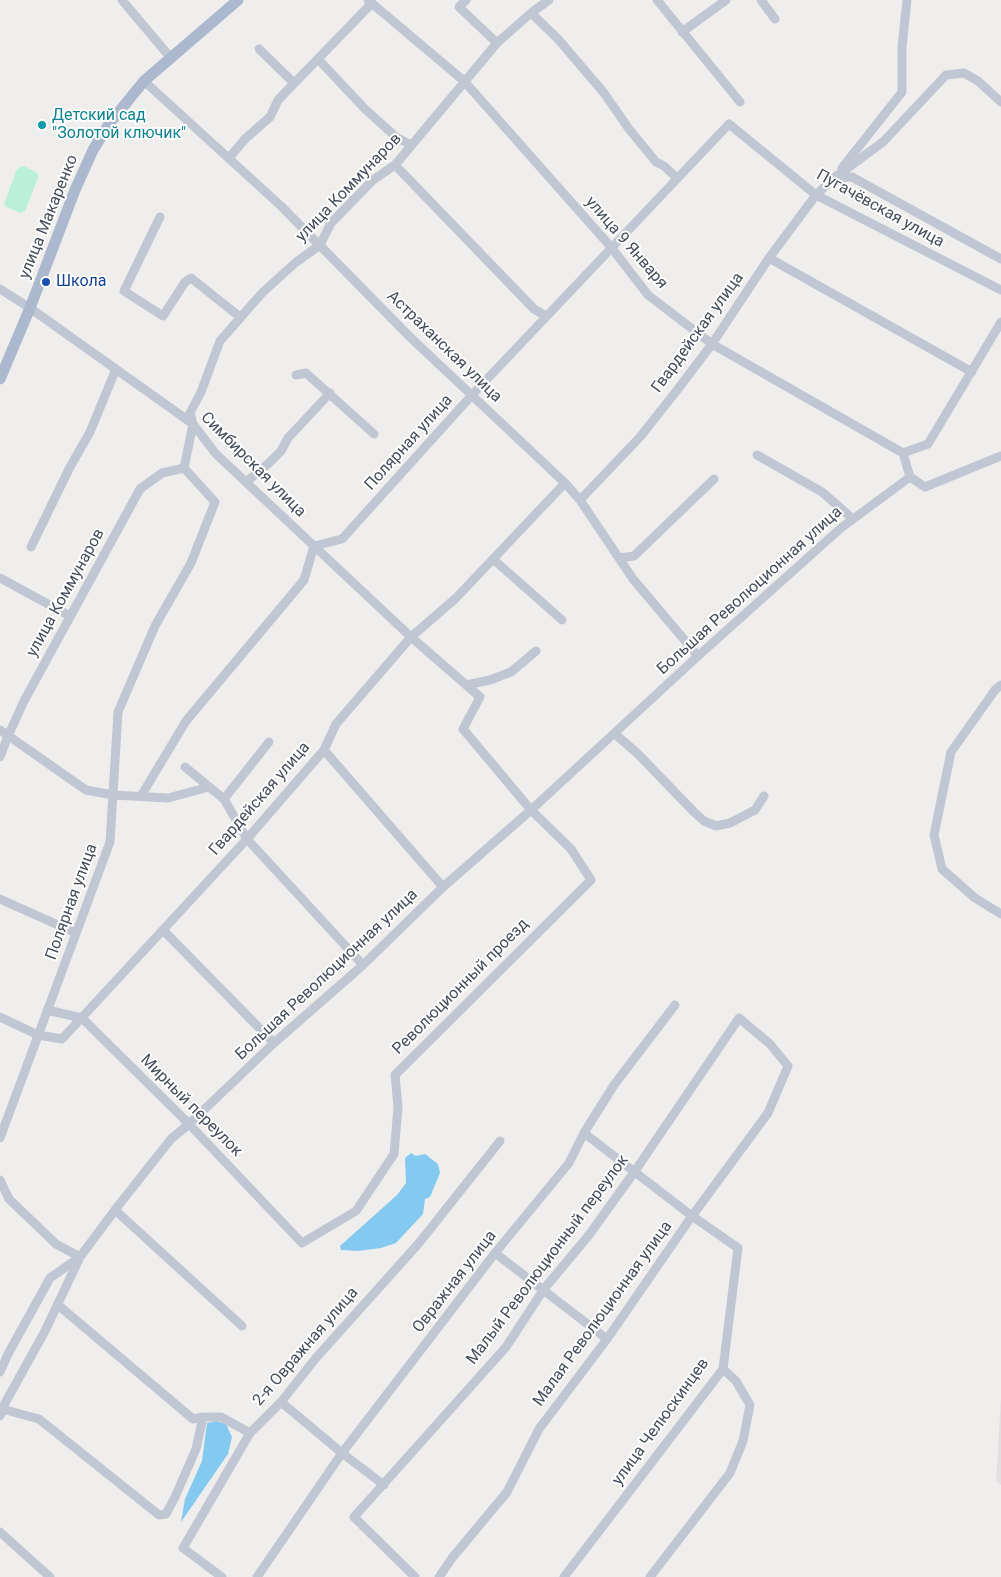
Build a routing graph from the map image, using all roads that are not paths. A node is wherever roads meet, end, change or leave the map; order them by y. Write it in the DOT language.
graph roads {
  1 [pos="122,0"];
  2 [pos="238,0"];
  3 [pos="466,0"];
  4 [pos="549,0"];
  5 [pos="657,0"];
  6 [pos="726,0"];
  7 [pos="761,0"];
  8 [pos="907,0"];
  9 [pos="370,1"];
  10 [pos="531,13"];
  11 [pos="775,19"];
  12 [pos="682,32"];
  13 [pos="497,43"];
  14 [pos="259,49"];
  15 [pos="170,57"];
  16 [pos="318,59"];
  17 [pos="144,81"];
  18 [pos="464,81"];
  19 [pos="294,83"];
  20 [pos="740,102"];
  21 [pos="1001,102"];
  22 [pos="729,124"];
  23 [pos="411,145"];
  24 [pos="228,158"];
  25 [pos="395,165"];
  26 [pos="677,178"];
  27 [pos="834,178"];
  28 [pos="816,195"];
  29 [pos="160,217"];
  30 [pos="320,245"];
  31 [pos="611,247"];
  32 [pos="769,258"];
  33 [pos="1001,259"];
  34 [pos="0,289"];
  35 [pos="1001,290"];
  36 [pos="30,308"];
  37 [pos="546,316"];
  38 [pos="240,317"];
  39 [pos="1001,322"];
  40 [pos="712,344"];
  41 [pos="116,369"];
  42 [pos="972,372"];
  43 [pos="296,374"];
  44 [pos="0,379"];
  45 [pos="330,393"];
  46 [pos="472,395"];
  47 [pos="193,424"];
  48 [pos="374,434"];
  49 [pos="903,453"];
  50 [pos="757,455"];
  51 [pos="1001,456"];
  52 [pos="184,468"];
  53 [pos="910,477"];
  54 [pos="714,479"];
  55 [pos="246,482"];
  56 [pos="565,483"];
  57 [pos="580,500"];
  58 [pos="853,519"];
  59 [pos="314,546"];
  60 [pos="31,547"];
  61 [pos="620,558"];
  62 [pos="493,559"];
  63 [pos="0,578"];
  64 [pos="70,616"];
  65 [pos="562,620"];
  66 [pos="411,637"];
  67 [pos="536,651"];
  68 [pos="698,656"];
  69 [pos="466,684"];
  70 [pos="1001,685"];
  71 [pos="4,733"];
  72 [pos="615,734"];
  73 [pos="269,742"];
  74 [pos="324,750"];
  75 [pos="0,757"];
  76 [pos="185,766"];
  77 [pos="209,787"];
  78 [pos="113,795"];
  79 [pos="141,796"];
  80 [pos="764,796"];
  81 [pos="224,799"];
  82 [pos="531,810"];
  83 [pos="247,839"];
  84 [pos="443,887"];
  85 [pos="0,898"];
  86 [pos="1001,914"];
  87 [pos="163,930"];
  88 [pos="76,933"];
  89 [pos="363,965"];
  90 [pos="675,1005"];
  91 [pos="48,1010"];
  92 [pos="0,1016"];
  93 [pos="82,1018"];
  94 [pos="38,1035"];
  95 [pos="274,1043"];
  96 [pos="788,1066"];
  97 [pos="189,1124"];
  98 [pos="584,1133"];
  99 [pos="0,1138"];
  100 [pos="500,1141"];
  101 [pos="635,1171"];
  102 [pos="0,1180"];
  103 [pos="115,1210"];
  104 [pos="692,1216"];
  105 [pos="302,1243"];
  106 [pos="495,1253"];
  107 [pos="80,1257"];
  108 [pos="544,1289"];
  109 [pos="58,1305"];
  110 [pos="242,1326"];
  111 [pos="607,1339"];
  112 [pos="4,1352"];
  113 [pos="722,1369"];
  114 [pos="0,1372"];
  115 [pos="281,1402"];
  116 [pos="1,1412"];
  117 [pos="203,1417"];
  118 [pos="250,1433"];
  119 [pos="342,1453"];
  120 [pos="384,1485"];
  121 [pos="0,1532"];
  122 [pos="50,1577"];
  123 [pos="222,1577"];
  124 [pos="257,1577"];
  125 [pos="415,1577"];
  126 [pos="439,1577"];
  127 [pos="564,1577"];
  128 [pos="650,1577"];
  1 -- 15 [label="street"];
  2 -- 15 [label="main road, улица Макаренко"];
  3 -- 13 [label="street"];
  4 -- 10 [label="street, улица Коммунаров"];
  5 -- 12 [label="street"];
  6 -- 12 [label="street"];
  7 -- 11 [label="street"];
  8 -- 27 [label="street"];
  9 -- 16 [label="street"];
  9 -- 18 [label="street, улица 9 Января"];
  10 -- 13 [label="street, улица Коммунаров"];
  10 -- 26 [label="street"];
  12 -- 20 [label="street"];
  13 -- 18 [label="street, улица Коммунаров"];
  14 -- 19 [label="street"];
  15 -- 17 [label="main road, улица Макаренко"];
  16 -- 19 [label="street"];
  16 -- 23 [label="street"];
  17 -- 24 [label="street, Астраханская улица"];
  17 -- 36 [label="main road, улица Макаренко"];
  18 -- 23 [label="street, улица Коммунаров"];
  18 -- 31 [label="street, улица 9 Января"];
  19 -- 24 [label="street"];
  21 -- 27 [label="street"];
  22 -- 26 [label="street, Полярная улица"];
  22 -- 28 [label="street, Пугачёвская улица"];
  23 -- 25 [label="street, улица Коммунаров"];
  24 -- 30 [label="street, Астраханская улица"];
  25 -- 30 [label="street, улица Коммунаров"];
  25 -- 37 [label="street"];
  26 -- 31 [label="street, Полярная улица"];
  27 -- 28 [label="street, Гвардейская улица"];
  27 -- 33 [label="street, Пугачёвская улица"];
  28 -- 32 [label="street, Гвардейская улица"];
  28 -- 35 [label="street, Пугачёвская улица"];
  29 -- 38 [label="street"];
  30 -- 38 [label="street, улица Коммунаров"];
  30 -- 46 [label="street, Астраханская улица"];
  31 -- 37 [label="street, Полярная улица"];
  31 -- 40 [label="street, улица 9 Января"];
  32 -- 40 [label="street, Гвардейская улица"];
  32 -- 42 [label="street"];
  34 -- 36 [label="street, Симбирская улица"];
  36 -- 41 [label="street, Симбирская улица"];
  36 -- 44 [label="main road, улица Макаренко"];
  37 -- 46 [label="street, Полярная улица"];
  38 -- 47 [label="street, улица Коммунаров"];
  39 -- 42 [label="street"];
  40 -- 49 [label="street, улица 9 Января"];
  40 -- 57 [label="street, Гвардейская улица"];
  41 -- 47 [label="street, Симбирская улица"];
  41 -- 60 [label="street"];
  42 -- 49 [label="street"];
  43 -- 45 [label="street"];
  45 -- 48 [label="street"];
  45 -- 55 [label="street"];
  46 -- 56 [label="street, Астраханская улица"];
  46 -- 59 [label="street, Полярная улица"];
  47 -- 52 [label="street, улица Коммунаров"];
  47 -- 55 [label="street, Симбирская улица"];
  49 -- 53 [label="street"];
  50 -- 58 [label="street"];
  51 -- 53 [label="street"];
  52 -- 64 [label="street, улица Коммунаров"];
  52 -- 78 [label="street, Полярная улица"];
  53 -- 58 [label="street, Большая Революционная улица"];
  54 -- 61 [label="street"];
  55 -- 59 [label="street, Симбирская улица"];
  56 -- 57 [label="street, Астраханская улица"];
  56 -- 62 [label="street, Гвардейская улица"];
  57 -- 61 [label="street, Астраханская улица"];
  58 -- 68 [label="street, Большая Революционная улица"];
  59 -- 66 [label="street, Симбирская улица"];
  59 -- 79 [label="street"];
  61 -- 68 [label="street, Астраханская улица"];
  62 -- 65 [label="street"];
  62 -- 66 [label="street, Гвардейская улица"];
  63 -- 64 [label="street"];
  64 -- 71 [label="street, улица Коммунаров"];
  66 -- 69 [label="street, Симбирская улица"];
  66 -- 74 [label="street, Гвардейская улица"];
  67 -- 69 [label="street"];
  68 -- 72 [label="street, Большая Революционная улица"];
  69 -- 82 [label="street, Симбирская улица"];
  70 -- 86 [label="street"];
  71 -- 75 [label="street, улица Коммунаров"];
  71 -- 78 [label="street"];
  72 -- 80 [label="street"];
  72 -- 82 [label="street, Большая Революционная улица"];
  73 -- 81 [label="street"];
  74 -- 83 [label="street, Гвардейская улица"];
  74 -- 84 [label="street"];
  76 -- 77 [label="street"];
  77 -- 79 [label="street"];
  77 -- 81 [label="street"];
  78 -- 79 [label="street"];
  78 -- 88 [label="street, Полярная улица"];
  81 -- 83 [label="street"];
  82 -- 84 [label="street, Большая Революционная улица"];
  82 -- 105 [label="street, Революционный проезд"];
  83 -- 87 [label="street, Гвардейская улица"];
  83 -- 89 [label="street"];
  84 -- 89 [label="street, Большая Революционная улица"];
  85 -- 88 [label="street"];
  87 -- 93 [label="street, Гвардейская улица"];
  87 -- 95 [label="street"];
  88 -- 91 [label="street, Полярная улица"];
  89 -- 95 [label="street, Большая Революционная улица"];
  90 -- 98 [label="street, Овражная улица"];
  91 -- 93 [label="street"];
  91 -- 94 [label="street, Полярная улица"];
  92 -- 94 [label="street"];
  93 -- 94 [label="street, Гвардейская улица"];
  93 -- 97 [label="street, Мирный переулок"];
  94 -- 99 [label="street, Полярная улица"];
  95 -- 97 [label="street, Большая Революционная улица"];
  96 -- 101 [label="street, Малый Революционный переулок"];
  96 -- 104 [label="street, Малая Революционная улица"];
  97 -- 103 [label="street, Большая Революционная улица"];
  97 -- 105 [label="street, Мирный переулок"];
  98 -- 101 [label="street, улица Челюскинцев"];
  98 -- 106 [label="street, Овражная улица"];
  100 -- 115 [label="street, 2-я Овражная улица"];
  101 -- 104 [label="street, улица Челюскинцев"];
  101 -- 108 [label="street, Малый Революционный переулок"];
  102 -- 107 [label="street"];
  103 -- 107 [label="street, Большая Революционная улица"];
  103 -- 110 [label="street"];
  104 -- 111 [label="street, Малая Революционная улица"];
  104 -- 113 [label="street, улица Челюскинцев"];
  106 -- 108 [label="street"];
  106 -- 119 [label="street, Овражная улица"];
  107 -- 109 [label="street, Большая Революционная улица"];
  107 -- 112 [label="street, Большая Революционная улица"];
  108 -- 111 [label="street"];
  108 -- 120 [label="street, Малый Революционный переулок"];
  109 -- 116 [label="street"];
  109 -- 117 [label="street"];
  111 -- 126 [label="street, Малая Революционная улица"];
  112 -- 114 [label="street"];
  113 -- 127 [label="street, улица Челюскинцев"];
  113 -- 128 [label="street"];
  115 -- 118 [label="street, 2-я Овражная улица"];
  115 -- 119 [label="street"];
  116 -- 117 [label="street"];
  117 -- 118 [label="street"];
  118 -- 123 [label="street, 2-я Овражная улица"];
  119 -- 120 [label="street"];
  119 -- 124 [label="street, Овражная улица"];
  120 -- 125 [label="street, Малый Революционный переулок"];
  121 -- 122 [label="street"];
}
